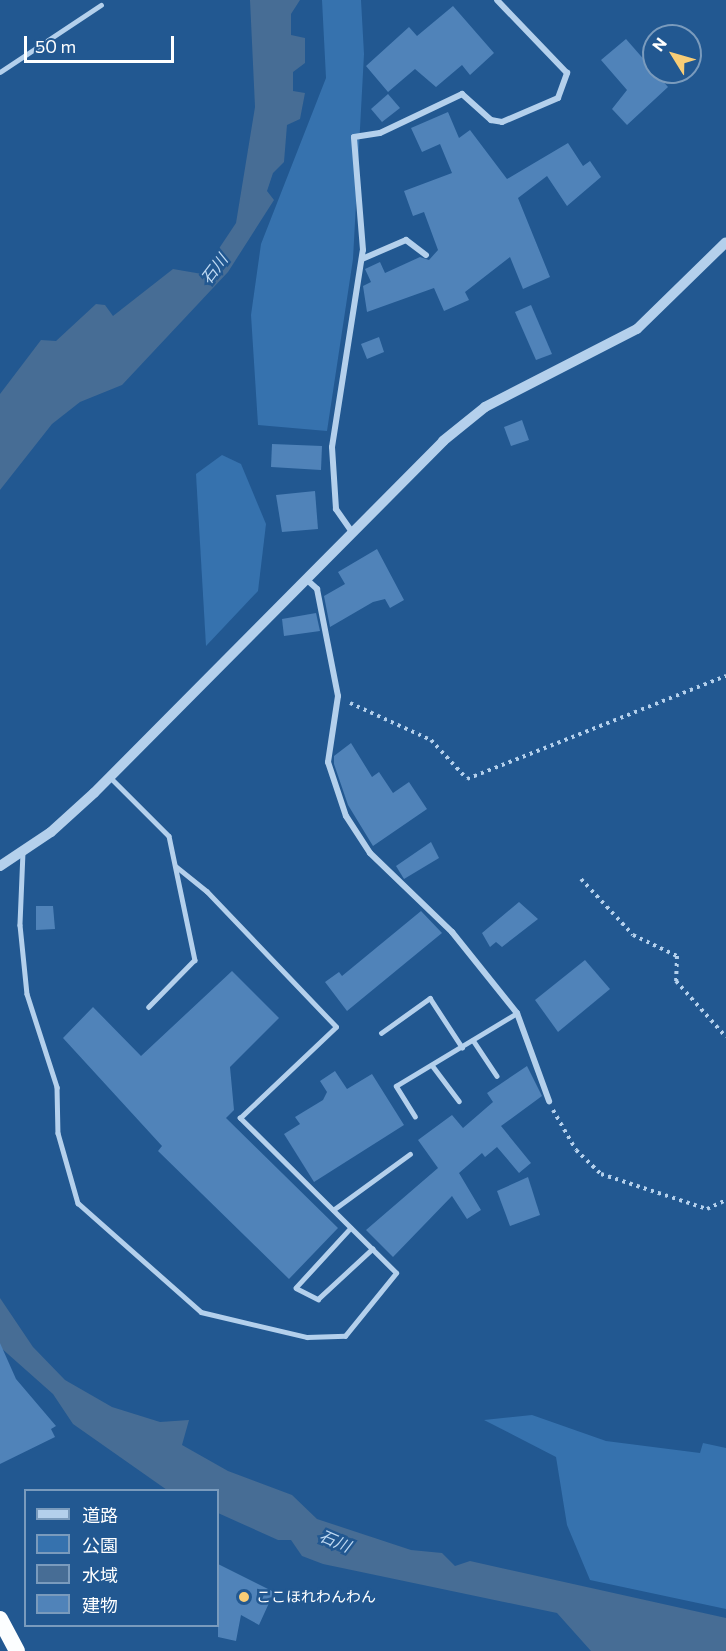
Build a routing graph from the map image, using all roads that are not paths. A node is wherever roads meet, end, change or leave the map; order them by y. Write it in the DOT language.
graph roads {
  1 [pos="497,0"];
  2 [pos="101,5"];
  3 [pos="0,72"];
  4 [pos="726,242"];
  5 [pos="426,255"];
  6 [pos="362,259"];
  7 [pos="352,532"];
  8 [pos="306,578"];
  9 [pos="110,777"];
  10 [pos="23,852"];
  11 [pos="4,865"];
  12 [pos="176,867"];
  13 [pos="150,1007"];
  14 [pos="517,1013"];
  15 [pos="381,1033"];
  16 [pos="472,1040"];
  17 [pos="462,1047"];
  18 [pos="432,1065"];
  19 [pos="497,1076"];
  20 [pos="459,1101"];
  21 [pos="549,1101"];
  22 [pos="415,1118"];
  23 [pos="410,1154"];
  24 [pos="333,1210"];
  25 [pos="351,1228"];
  26 [pos="372,1249"];
  27 [pos="0,1618"];
  28 [pos="17,1651"];
  1 -- 6 [label="street"];
  2 -- 3 [label="lane"];
  4 -- 7 [label="street"];
  5 -- 6 [label="street"];
  6 -- 7 [label="street"];
  7 -- 8 [label="street"];
  8 -- 9 [label="street"];
  8 -- 14 [label="street"];
  9 -- 10 [label="street"];
  9 -- 12 [label="lane"];
  10 -- 11 [label="street"];
  10 -- 26 [label="lane"];
  12 -- 13 [label="lane"];
  12 -- 24 [label="lane"];
  14 -- 16 [label="lane"];
  14 -- 21 [label="street"];
  15 -- 17 [label="lane"];
  16 -- 17 [label="lane"];
  16 -- 19 [label="lane"];
  17 -- 18 [label="lane"];
  18 -- 20 [label="lane"];
  18 -- 22 [label="lane"];
  23 -- 24 [label="lane"];
  24 -- 25 [label="lane"];
  25 -- 26 [label="lane"];
  25 -- 26 [label="lane"];
  27 -- 28 [label="highway"];
}
